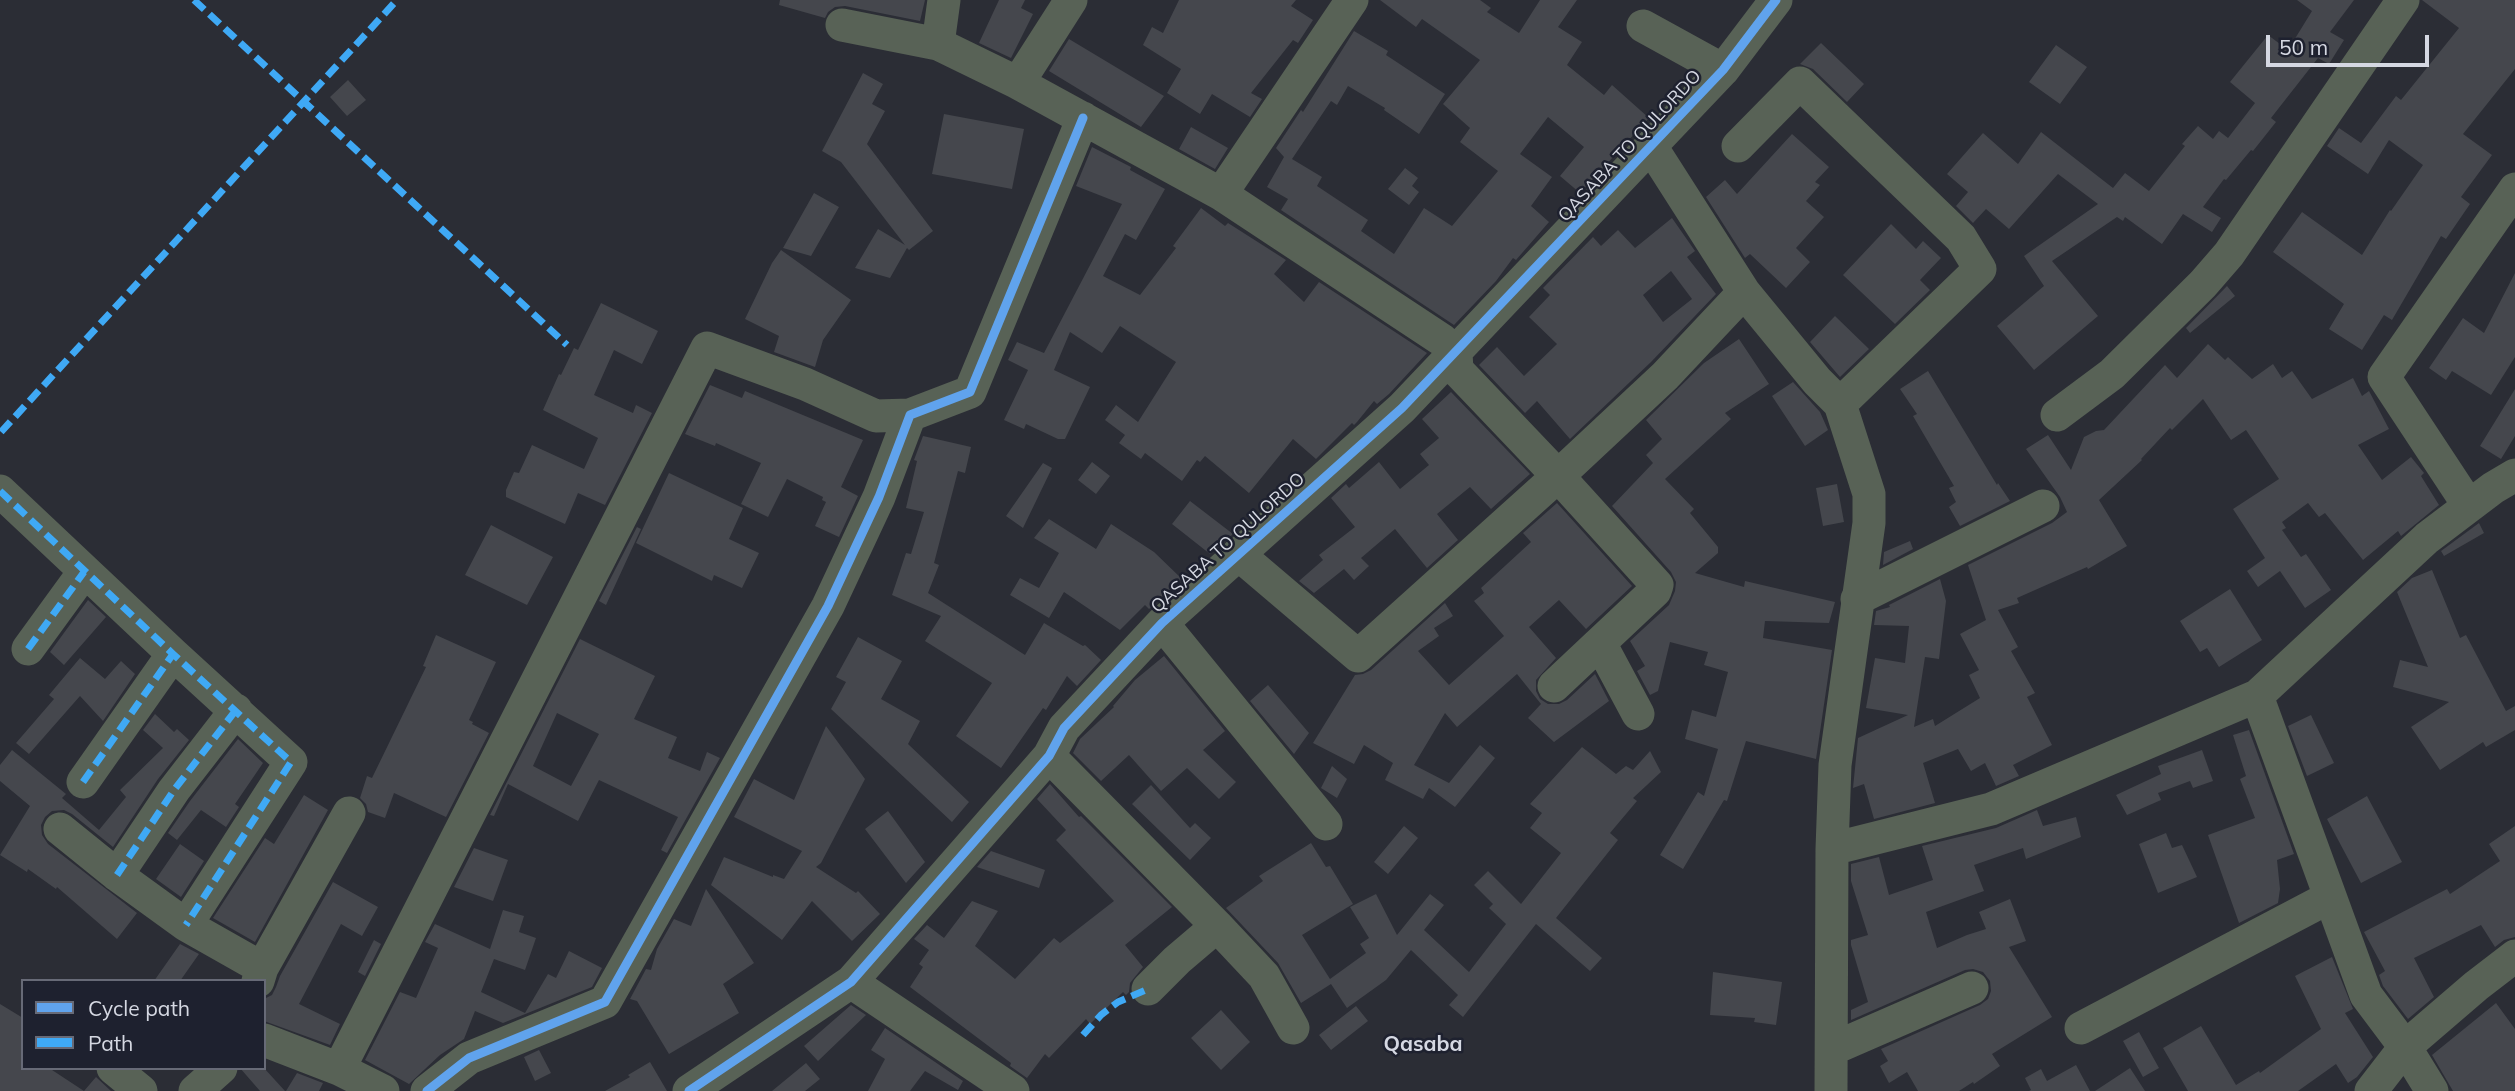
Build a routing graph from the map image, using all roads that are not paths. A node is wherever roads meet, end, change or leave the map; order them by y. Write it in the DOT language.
graph roads {
  1 [pos="944,0"];
  2 [pos="1071,0"];
  3 [pos="1352,0"];
  4 [pos="1776,0"];
  5 [pos="2403,0"];
  6 [pos="842,24"];
  7 [pos="1643,26"];
  8 [pos="938,44"];
  9 [pos="1723,70"];
  10 [pos="1018,83"];
  11 [pos="1083,118"];
  12 [pos="1738,146"];
  13 [pos="1652,148"];
  14 [pos="2515,189"];
  15 [pos="1221,194"];
  16 [pos="1744,292"];
  17 [pos="1456,353"];
  18 [pos="1840,404"];
  19 [pos="910,415"];
  20 [pos="2057,415"];
  21 [pos="2515,475"];
  22 [pos="1558,476"];
  23 [pos="0,491"];
  24 [pos="2043,506"];
  25 [pos="2469,506"];
  26 [pos="1238,554"];
  27 [pos="84,572"];
  28 [pos="1857,599"];
  29 [pos="1162,623"];
  30 [pos="1600,643"];
  31 [pos="27,649"];
  32 [pos="173,654"];
  33 [pos="1554,686"];
  34 [pos="2257,696"];
  35 [pos="236,710"];
  36 [pos="1638,714"];
  37 [pos="1049,756"];
  38 [pos="83,782"];
  39 [pos="349,813"];
  40 [pos="1326,824"];
  41 [pos="60,829"];
  42 [pos="1832,849"];
  43 [pos="117,875"];
  44 [pos="2330,897"];
  45 [pos="186,925"];
  46 [pos="1217,926"];
  47 [pos="2515,956"];
  48 [pos="260,974"];
  49 [pos="851,982"];
  50 [pos="1972,988"];
  51 [pos="1148,989"];
  52 [pos="1293,1028"];
  53 [pos="2081,1028"];
  54 [pos="266,1041"];
  55 [pos="2405,1047"];
  56 [pos="1832,1049"];
  57 [pos="339,1069"];
  58 [pos="115,1070"];
  59 [pos="219,1070"];
  60 [pos="141,1091"];
  61 [pos="195,1091"];
  62 [pos="383,1091"];
  63 [pos="427,1091"];
  64 [pos="689,1091"];
  65 [pos="1013,1091"];
  66 [pos="1830,1091"];
  67 [pos="2371,1091"];
  68 [pos="2432,1091"];
  1 -- 8 [label="street"];
  2 -- 10 [label="street"];
  3 -- 15 [label="street"];
  4 -- 9 [label="street, QASABA TO QULORDO"];
  5 -- 20 [label="street"];
  6 -- 8 [label="street"];
  7 -- 9 [label="street"];
  8 -- 10 [label="street"];
  9 -- 13 [label="street, QASABA TO QULORDO"];
  10 -- 11 [label="street"];
  11 -- 15 [label="street"];
  11 -- 19 [label="street"];
  12 -- 18 [label="street"];
  13 -- 16 [label="street"];
  13 -- 17 [label="street, QASABA TO QULORDO"];
  14 -- 25 [label="street"];
  15 -- 17 [label="street"];
  16 -- 18 [label="street"];
  16 -- 22 [label="street"];
  17 -- 22 [label="street"];
  17 -- 26 [label="street, QASABA TO QULORDO"];
  18 -- 28 [label="street"];
  19 -- 57 [label="street"];
  19 -- 63 [label="street"];
  21 -- 25 [label="street"];
  22 -- 26 [label="street"];
  22 -- 30 [label="street"];
  23 -- 27 [label="street"];
  24 -- 28 [label="street"];
  25 -- 34 [label="street"];
  26 -- 29 [label="street, QASABA TO QULORDO"];
  27 -- 31 [label="street"];
  27 -- 32 [label="street"];
  28 -- 42 [label="street"];
  29 -- 37 [label="street, QASABA TO QULORDO"];
  29 -- 40 [label="street"];
  30 -- 33 [label="street"];
  30 -- 36 [label="street"];
  32 -- 35 [label="street"];
  32 -- 38 [label="street"];
  34 -- 42 [label="street"];
  34 -- 44 [label="street"];
  35 -- 43 [label="street"];
  35 -- 45 [label="street"];
  37 -- 46 [label="street"];
  37 -- 49 [label="street, QASABA TO QULORDO"];
  39 -- 48 [label="street"];
  41 -- 43 [label="street"];
  42 -- 56 [label="street"];
  43 -- 45 [label="street"];
  44 -- 53 [label="street"];
  44 -- 55 [label="street"];
  45 -- 48 [label="street"];
  46 -- 51 [label="street"];
  46 -- 52 [label="street"];
  47 -- 55 [label="street"];
  49 -- 64 [label="street, QASABA TO QULORDO"];
  49 -- 65 [label="street"];
  50 -- 56 [label="street"];
  54 -- 57 [label="street"];
  55 -- 67 [label="street"];
  55 -- 68 [label="street"];
  56 -- 66 [label="street"];
  57 -- 62 [label="street"];
  58 -- 60 [label="street"];
  59 -- 61 [label="street"];
}
